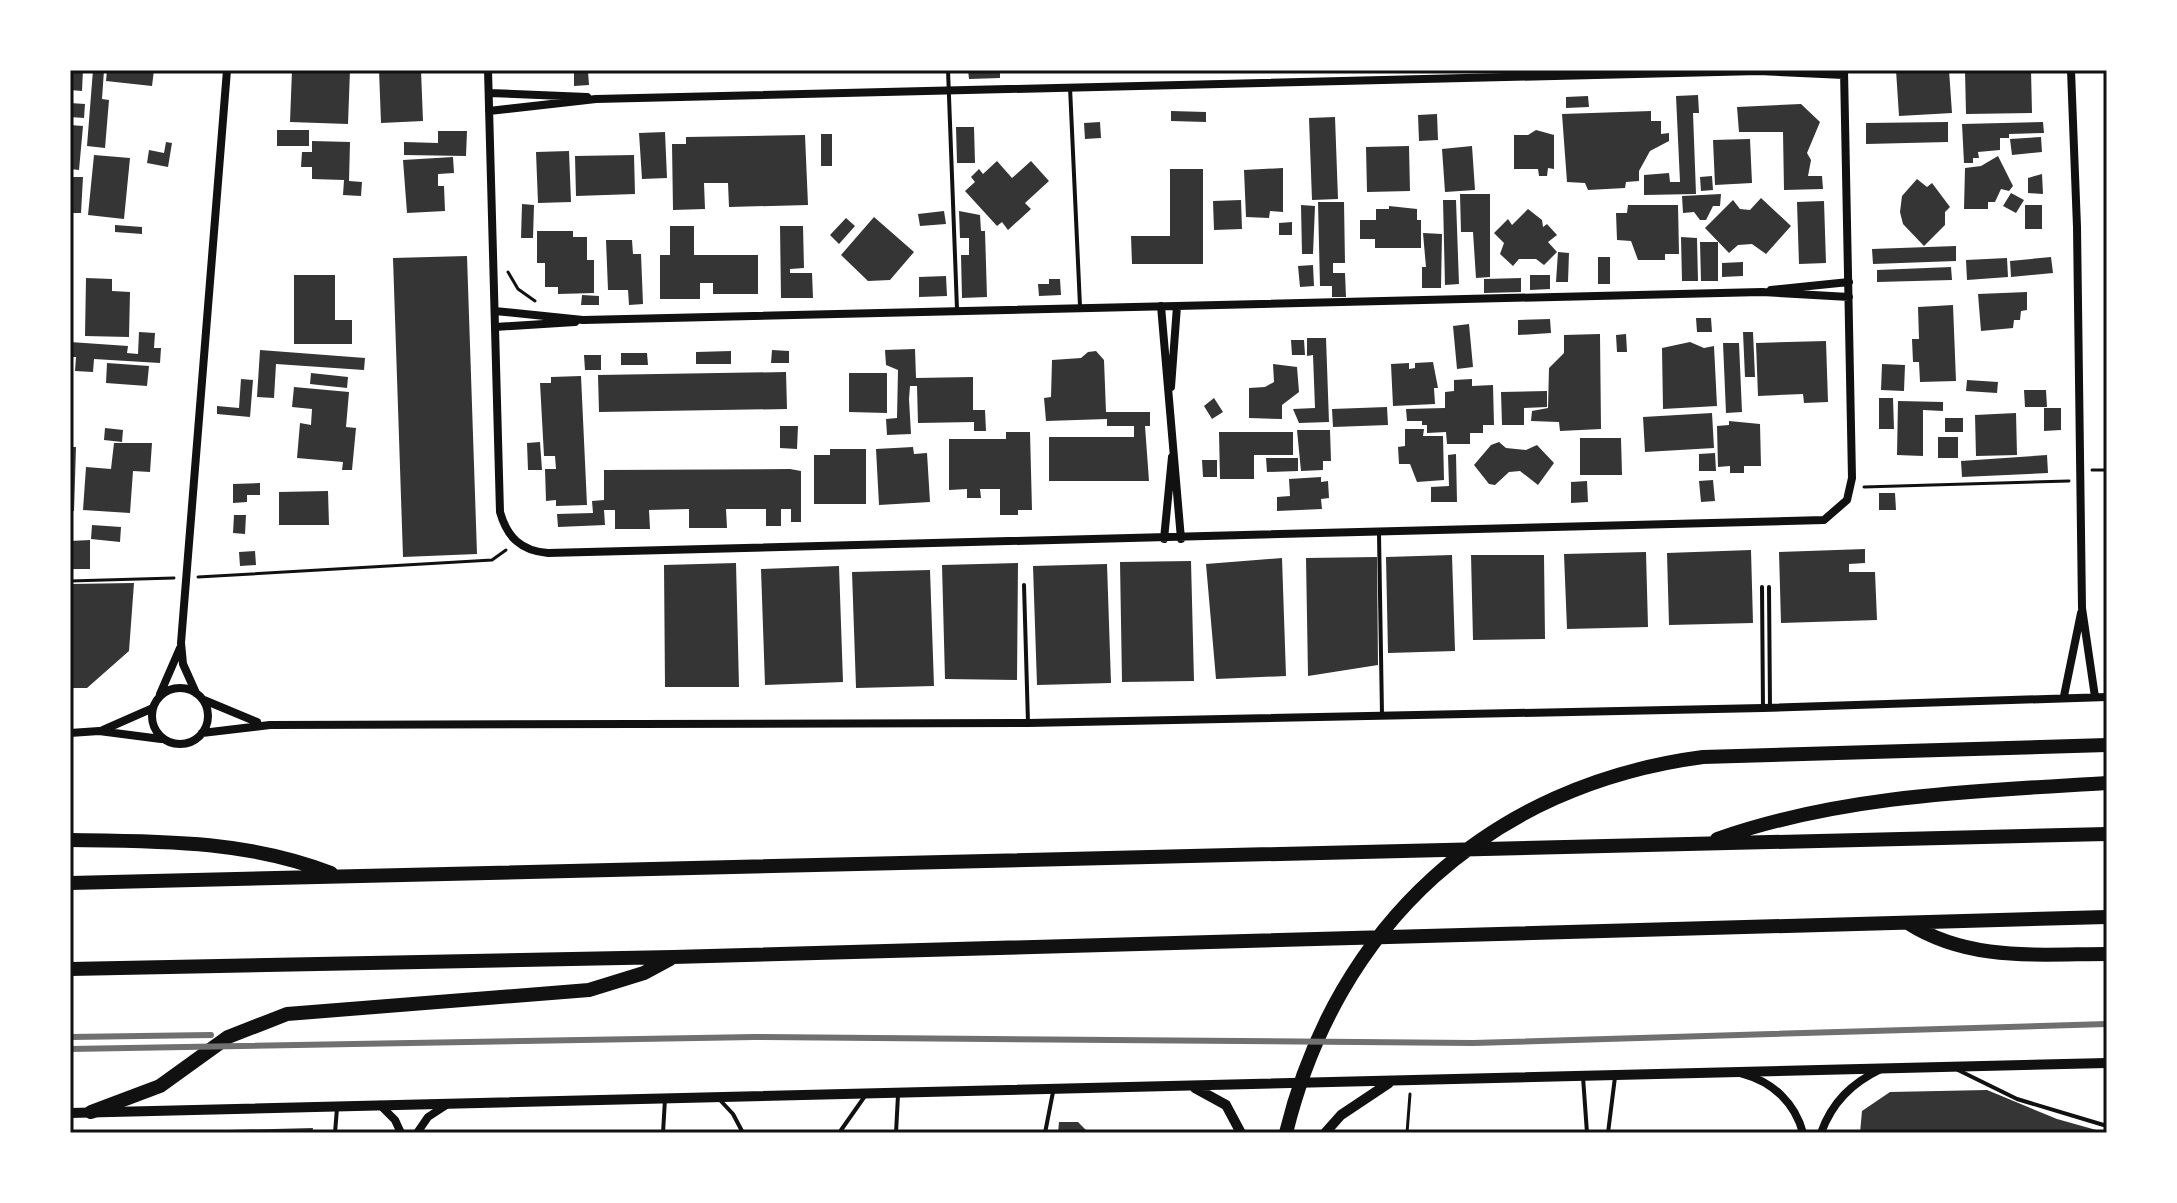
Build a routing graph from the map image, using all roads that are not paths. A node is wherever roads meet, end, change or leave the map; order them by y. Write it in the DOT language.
graph roads {
  1 [pos="227,70"];
  2 [pos="488,70"];
  3 [pos="948,70"];
  4 [pos="2071,70"];
  5 [pos="1761,71"];
  6 [pos="1844,73"];
  7 [pos="1070,87"];
  8 [pos="949,90"];
  9 [pos="489,93"];
  10 [pos="596,99"];
  11 [pos="489,111"];
  12 [pos="1849,282"];
  13 [pos="1762,292"];
  14 [pos="1849,297"];
  15 [pos="1161,306"];
  16 [pos="1177,306"];
  17 [pos="1080,309"];
  18 [pos="495,311"];
  19 [pos="957,312"];
  20 [pos="583,320"];
  21 [pos="495,327"];
  22 [pos="1170,396"];
  23 [pos="1173,448"];
  24 [pos="1379,534"];
  25 [pos="1164,539"];
  26 [pos="1181,539"];
  27 [pos="1024,585"];
  28 [pos="1762,587"];
  29 [pos="1769,587"];
  30 [pos="2082,608"];
  31 [pos="181,643"];
  32 [pos="199,696"];
  33 [pos="2064,696"];
  34 [pos="2095,697"];
  35 [pos="2107,697"];
  36 [pos="154,704"];
  37 [pos="1766,708"];
  38 [pos="1382,715"];
  39 [pos="1028,723"];
  40 [pos="270,725"];
  41 [pos="99,731"];
  42 [pos="70,733"];
  43 [pos="202,733"];
  44 [pos="163,739"];
  45 [pos="2107,745"];
  46 [pos="2107,783"];
  47 [pos="2107,834"];
  48 [pos="70,840"];
  49 [pos="1702,844"];
  50 [pos="339,876"];
  51 [pos="70,883"];
  52 [pos="2107,917"];
  53 [pos="1908,922"];
  54 [pos="2107,954"];
  55 [pos="673,957"];
  56 [pos="70,969"];
  57 [pos="2107,1063"];
  58 [pos="1952,1067"];
  59 [pos="1882,1069"];
  60 [pos="1734,1073"];
  61 [pos="1583,1077"];
  62 [pos="1615,1077"];
  63 [pos="1389,1083"];
  64 [pos="1190,1086"];
  65 [pos="1054,1089"];
  66 [pos="868,1093"];
  67 [pos="898,1093"];
  68 [pos="717,1098"];
  69 [pos="665,1099"];
  70 [pos="379,1104"];
  71 [pos="449,1104"];
  72 [pos="337,1106"];
  73 [pos="91,1112"];
  74 [pos="70,1113"];
  75 [pos="2107,1126"];
  76 [pos="335,1133"];
  77 [pos="401,1133"];
  78 [pos="417,1133"];
  79 [pos="663,1133"];
  80 [pos="743,1133"];
  81 [pos="839,1133"];
  82 [pos="896,1133"];
  83 [pos="1045,1133"];
  84 [pos="1241,1133"];
  85 [pos="1286,1133"];
  86 [pos="1325,1133"];
  87 [pos="1587,1133"];
  88 [pos="1608,1133"];
  89 [pos="1803,1133"];
  90 [pos="1821,1133"];
  1 -- 31 [label="street"];
  2 -- 9 [label="street"];
  3 -- 8 [label="lane"];
  4 -- 30 [label="street"];
  5 -- 6 [label="street"];
  5 -- 7 [label="street"];
  6 -- 12 [label="street"];
  7 -- 8 [label="street"];
  7 -- 17 [label="lane"];
  8 -- 10 [label="street"];
  8 -- 19 [label="lane"];
  9 -- 10 [label="street"];
  9 -- 11 [label="street"];
  10 -- 11 [label="street"];
  11 -- 18 [label="street"];
  12 -- 13 [label="street"];
  12 -- 14 [label="street"];
  13 -- 14 [label="street"];
  13 -- 16 [label="street"];
  14 -- 24 [label="street"];
  15 -- 16 [label="street"];
  15 -- 17 [label="street"];
  15 -- 22 [label="street"];
  16 -- 22 [label="street"];
  17 -- 19 [label="street"];
  18 -- 20 [label="street"];
  18 -- 21 [label="street"];
  19 -- 20 [label="street"];
  20 -- 21 [label="street"];
  21 -- 25 [label="street"];
  22 -- 23 [label="street"];
  23 -- 25 [label="street"];
  23 -- 26 [label="street"];
  24 -- 26 [label="street"];
  24 -- 38 [label="lane"];
  25 -- 26 [label="street"];
  27 -- 39 [label="lane"];
  28 -- 37 [label="lane"];
  29 -- 37 [label="lane"];
  30 -- 33 [label="street"];
  30 -- 34 [label="street"];
  31 -- 32 [label="street"];
  31 -- 36 [label="street"];
  32 -- 36 [label="street"];
  32 -- 40 [label="street"];
  32 -- 43 [label="street"];
  33 -- 34 [label="street"];
  33 -- 37 [label="street"];
  34 -- 35 [label="street"];
  36 -- 41 [label="street"];
  36 -- 44 [label="street"];
  37 -- 38 [label="street"];
  38 -- 39 [label="street"];
  39 -- 40 [label="street"];
  40 -- 43 [label="street"];
  41 -- 42 [label="street"];
  41 -- 44 [label="street"];
  43 -- 44 [label="street"];
  45 -- 85 [label="highway"];
  46 -- 49 [label="highway"];
  47 -- 49 [label="highway"];
  48 -- 50 [label="highway"];
  49 -- 50 [label="highway"];
  50 -- 51 [label="highway"];
  52 -- 53 [label="highway"];
  53 -- 54 [label="highway"];
  53 -- 55 [label="highway"];
  55 -- 56 [label="highway"];
  55 -- 73 [label="highway"];
  57 -- 58 [label="street"];
  58 -- 59 [label="street"];
  58 -- 75 [label="lane"];
  59 -- 60 [label="street"];
  59 -- 90 [label="street"];
  60 -- 62 [label="street"];
  60 -- 89 [label="street"];
  61 -- 62 [label="street"];
  61 -- 63 [label="street"];
  61 -- 87 [label="lane"];
  62 -- 88 [label="lane"];
  63 -- 64 [label="street"];
  63 -- 86 [label="street"];
  64 -- 65 [label="street"];
  64 -- 84 [label="street"];
  65 -- 67 [label="street"];
  65 -- 83 [label="lane"];
  66 -- 67 [label="street"];
  66 -- 68 [label="street"];
  66 -- 81 [label="lane"];
  67 -- 82 [label="lane"];
  68 -- 69 [label="street"];
  68 -- 80 [label="lane"];
  69 -- 71 [label="street"];
  69 -- 79 [label="lane"];
  70 -- 71 [label="street"];
  70 -- 72 [label="street"];
  70 -- 77 [label="street"];
  71 -- 78 [label="street"];
  72 -- 73 [label="street"];
  72 -- 76 [label="lane"];
  73 -- 74 [label="street"];
}
